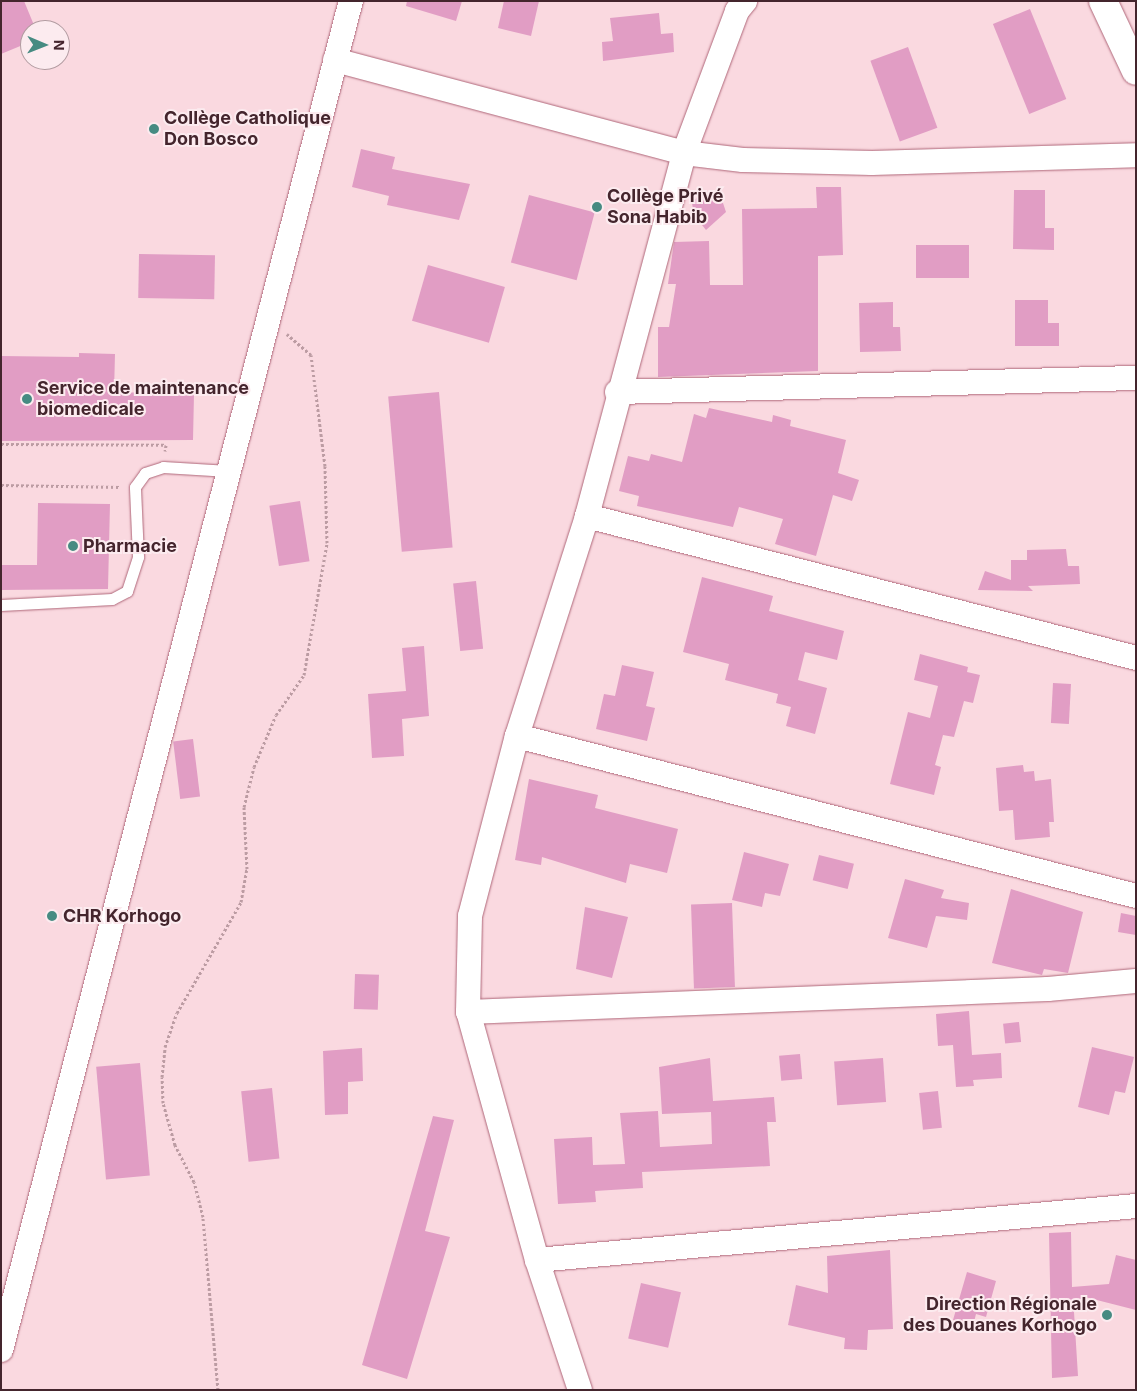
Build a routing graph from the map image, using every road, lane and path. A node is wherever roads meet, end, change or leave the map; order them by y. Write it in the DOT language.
graph roads {
  1 [pos="351,1"];
  2 [pos="745,1"];
  3 [pos="1102,1"];
  4 [pos="334,60"];
  5 [pos="1136,71"];
  6 [pos="684,153"];
  7 [pos="1136,155"];
  8 [pos="272,320"];
  9 [pos="1136,378"];
  10 [pos="617,392"];
  11 [pos="1,444"];
  12 [pos="163,466"];
  13 [pos="229,471"];
  14 [pos="1,485"];
  15 [pos="135,487"];
  16 [pos="587,516"];
  17 [pos="1,605"];
  18 [pos="1136,658"];
  19 [pos="517,736"];
  20 [pos="1136,896"];
  21 [pos="1136,981"];
  22 [pos="468,1012"];
  23 [pos="1136,1206"];
  24 [pos="537,1260"];
  25 [pos="1,1350"];
  26 [pos="218,1390"];
  27 [pos="580,1390"];
  1 -- 4 [label="street"];
  2 -- 6 [label="street"];
  3 -- 5 [label="street"];
  4 -- 6 [label="street"];
  4 -- 8 [label="street"];
  6 -- 7 [label="street"];
  6 -- 10 [label="street"];
  8 -- 13 [label="street"];
  8 -- 26 [label="path"];
  9 -- 10 [label="street"];
  10 -- 16 [label="street"];
  11 -- 12 [label="path"];
  12 -- 13 [label="lane"];
  12 -- 15 [label="lane"];
  13 -- 25 [label="street"];
  14 -- 15 [label="path"];
  15 -- 17 [label="lane"];
  16 -- 18 [label="street"];
  16 -- 19 [label="street"];
  19 -- 20 [label="street"];
  19 -- 22 [label="street"];
  21 -- 22 [label="street"];
  22 -- 24 [label="street"];
  23 -- 24 [label="street"];
  24 -- 27 [label="street"];
}
